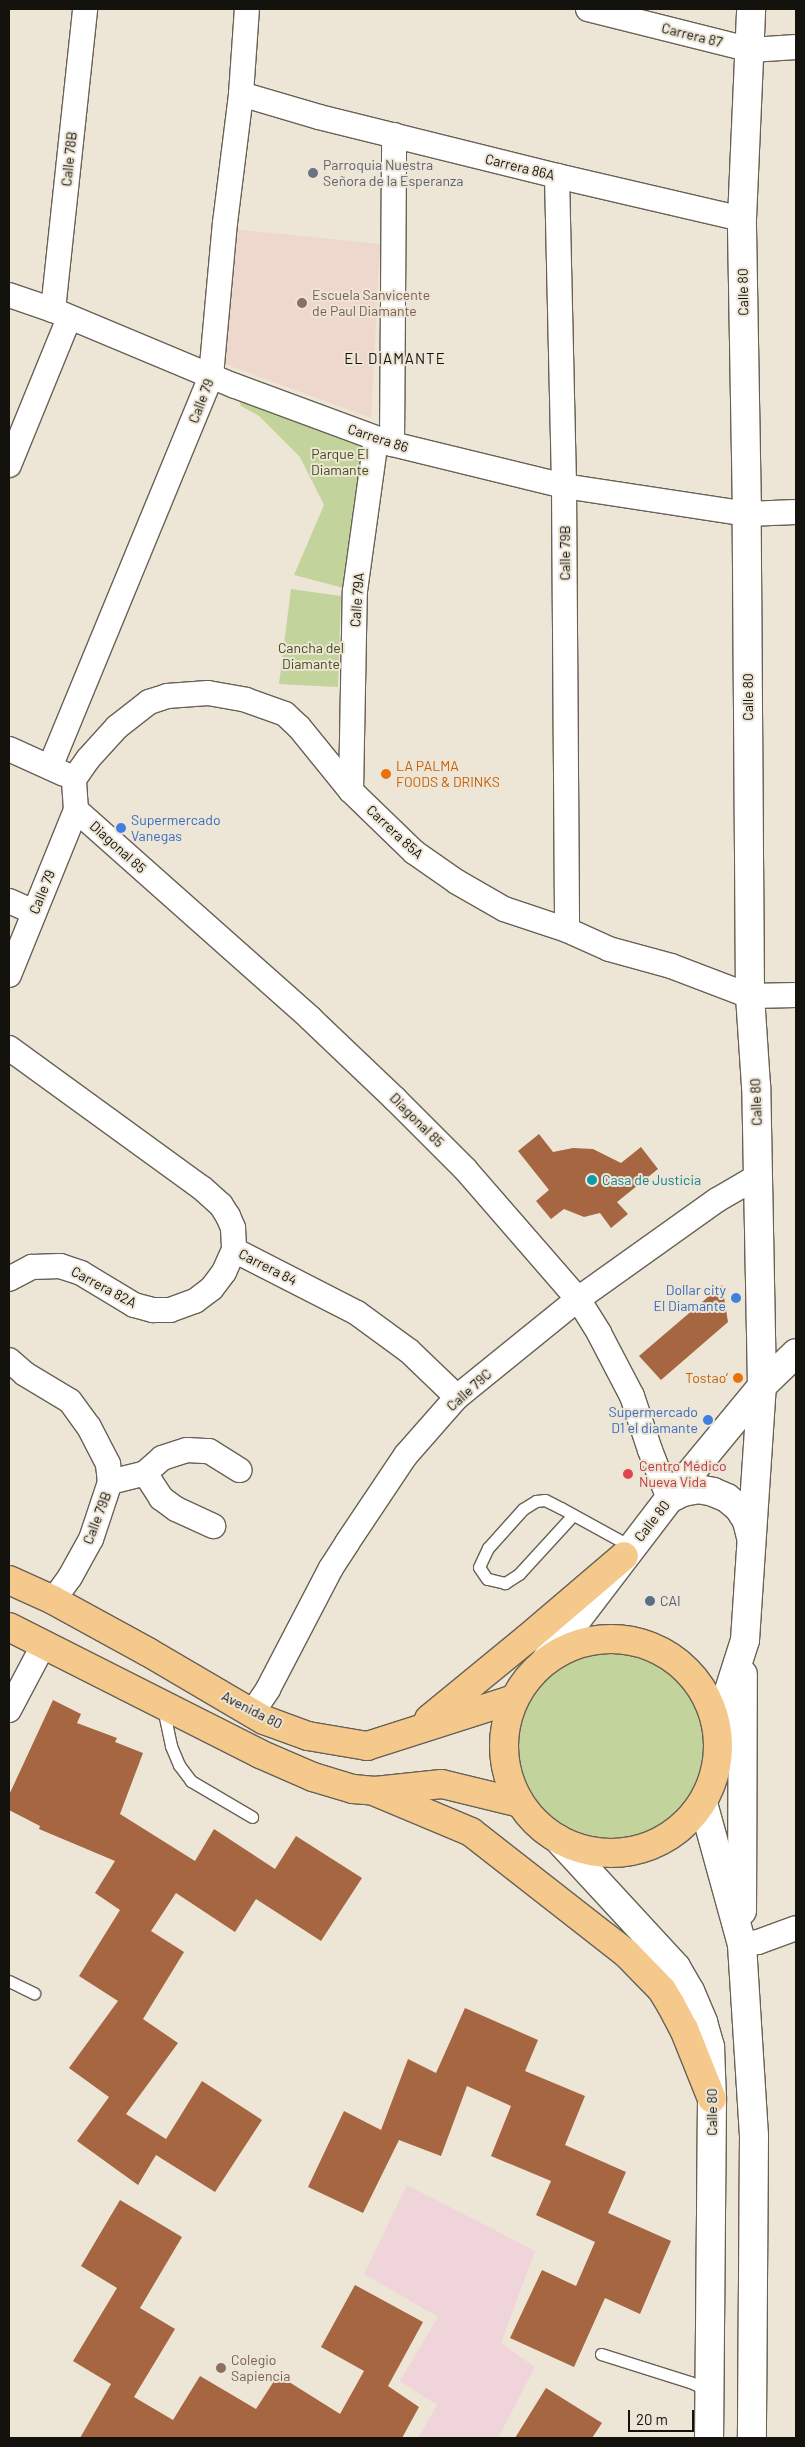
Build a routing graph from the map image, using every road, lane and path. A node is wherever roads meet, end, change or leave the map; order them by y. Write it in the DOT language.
graph roads {
  1 [pos="86,9"];
  2 [pos="247,9"];
  3 [pos="588,9"];
  4 [pos="751,9"];
  5 [pos="796,47"];
  6 [pos="750,50"];
  7 [pos="241,94"];
  8 [pos="394,135"];
  9 [pos="557,176"];
  10 [pos="742,219"];
  11 [pos="9,295"];
  12 [pos="61,314"];
  13 [pos="211,376"];
  14 [pos="384,442"];
  15 [pos="9,465"];
  16 [pos="564,486"];
  17 [pos="796,512"];
  18 [pos="747,514"];
  19 [pos="9,749"];
  20 [pos="50,767"];
  21 [pos="74,779"];
  22 [pos="351,791"];
  23 [pos="76,810"];
  24 [pos="9,901"];
  25 [pos="34,912"];
  26 [pos="567,930"];
  27 [pos="9,975"];
  28 [pos="796,995"];
  29 [pos="750,996"];
  30 [pos="9,1048"];
  31 [pos="758,1176"];
  32 [pos="234,1250"];
  33 [pos="9,1278"];
  34 [pos="578,1299"];
  35 [pos="796,1352"];
  36 [pos="9,1360"];
  37 [pos="762,1386"];
  38 [pos="457,1397"];
  39 [pos="239,1470"];
  40 [pos="145,1473"];
  41 [pos="110,1482"];
  42 [pos="669,1499"];
  43 [pos="574,1515"];
  44 [pos="213,1526"];
  45 [pos="751,1543"];
  46 [pos="628,1551"];
  47 [pos="9,1580"];
  48 [pos="53,1600"];
  49 [pos="9,1627"];
  50 [pos="745,1640"];
  51 [pos="44,1644"];
  52 [pos="546,1660"];
  53 [pos="514,1699"];
  54 [pos="162,1703"];
  55 [pos="9,1710"];
  56 [pos="252,1713"];
  57 [pos="717,1728"];
  58 [pos="414,1731"];
  59 [pos="375,1791"];
  60 [pos="703,1803"];
  61 [pos="520,1804"];
  62 [pos="252,1817"];
  63 [pos="558,1839"];
  64 [pos="796,1928"];
  65 [pos="742,1945"];
  66 [pos="9,1981"];
  67 [pos="34,1993"];
  68 [pos="712,2100"];
  69 [pos="601,2354"];
  70 [pos="710,2391"];
  71 [pos="709,2438"];
  72 [pos="752,2438"];
  1 -- 12 [label="street, Calle 78B"];
  2 -- 7 [label="street, Calle 79"];
  3 -- 6 [label="street, Carrera 87"];
  4 -- 6 [label="street, Calle 80"];
  5 -- 6 [label="street, Carrera 87"];
  6 -- 10 [label="street, Calle 80"];
  7 -- 8 [label="street, Carrera 86A"];
  7 -- 13 [label="street, Calle 79"];
  8 -- 9 [label="street, Carrera 86A"];
  8 -- 14 [label="street, Calle 79A"];
  9 -- 10 [label="street, Carrera 86A"];
  9 -- 16 [label="street, Calle 79B"];
  10 -- 18 [label="street, Calle 80"];
  11 -- 12 [label="street, Carrera 86"];
  12 -- 13 [label="street, Carrera 86"];
  12 -- 15 [label="street, Calle 78B"];
  13 -- 14 [label="street, Carrera 86"];
  13 -- 20 [label="street, Calle 79"];
  14 -- 16 [label="street, Carrera 86"];
  14 -- 22 [label="street, Calle 79A"];
  16 -- 18 [label="street, Carrera 86"];
  16 -- 26 [label="street, Calle 79B"];
  17 -- 18 [label="street, Carrera 86"];
  18 -- 29 [label="street, Calle 80"];
  19 -- 20 [label="street"];
  20 -- 21 [label="street"];
  21 -- 22 [label="street, Carrera 85A"];
  21 -- 23 [label="street"];
  22 -- 26 [label="street, Carrera 85A"];
  23 -- 25 [label="street, Calle 79"];
  23 -- 34 [label="street, Diagonal 85"];
  24 -- 25 [label="street"];
  25 -- 27 [label="street, Calle 79"];
  26 -- 29 [label="street, Carrera 85A"];
  28 -- 29 [label="street, Carrera 85A"];
  29 -- 31 [label="street, Calle 80"];
  30 -- 32 [label="street, Carrera 84"];
  31 -- 34 [label="street, Calle 79C"];
  31 -- 37 [label="street, Calle 80"];
  32 -- 33 [label="street, Carrera 82A"];
  32 -- 38 [label="street, Carrera 84"];
  34 -- 38 [label="street, Calle 79C"];
  34 -- 42 [label="street, Diagonal 85"];
  35 -- 37 [label="street"];
  36 -- 41 [label="street, Calle 79B"];
  37 -- 42 [label="street, Calle 80"];
  37 -- 45 [label="street, Calle 80"];
  38 -- 56 [label="street, Calle 79C"];
  39 -- 40 [label="street"];
  40 -- 41 [label="street"];
  40 -- 44 [label="street"];
  41 -- 48 [label="street, Calle 79B"];
  42 -- 45 [label="street"];
  42 -- 46 [label="street, Calle 80"];
  43 -- 43 [label="lane"];
  43 -- 46 [label="lane"];
  45 -- 50 [label="street, Calle 80"];
  46 -- 52 [label="street, Calle 80"];
  46 -- 58 [label="main road"];
  47 -- 48 [label="main road, Avenida 80"];
  48 -- 56 [label="main road, Avenida 80"];
  49 -- 51 [label="main road"];
  50 -- 57 [label="street, Calle 80"];
  50 -- 65 [label="street"];
  51 -- 54 [label="main road"];
  51 -- 55 [label="street"];
  52 -- 53 [label="main road"];
  52 -- 57 [label="main road"];
  53 -- 58 [label="main road, Avenida 80"];
  53 -- 61 [label="main road"];
  54 -- 59 [label="main road"];
  54 -- 62 [label="lane"];
  56 -- 58 [label="main road, Avenida 80"];
  57 -- 60 [label="main road"];
  59 -- 61 [label="main road"];
  59 -- 68 [label="main road"];
  60 -- 63 [label="main road"];
  60 -- 65 [label="street"];
  61 -- 63 [label="main road"];
  63 -- 68 [label="street, Calle 80"];
  64 -- 65 [label="street"];
  65 -- 72 [label="street"];
  66 -- 67 [label="lane"];
  68 -- 70 [label="street, Calle 80"];
  69 -- 70 [label="lane"];
  70 -- 71 [label="street, Calle 80"];
}
